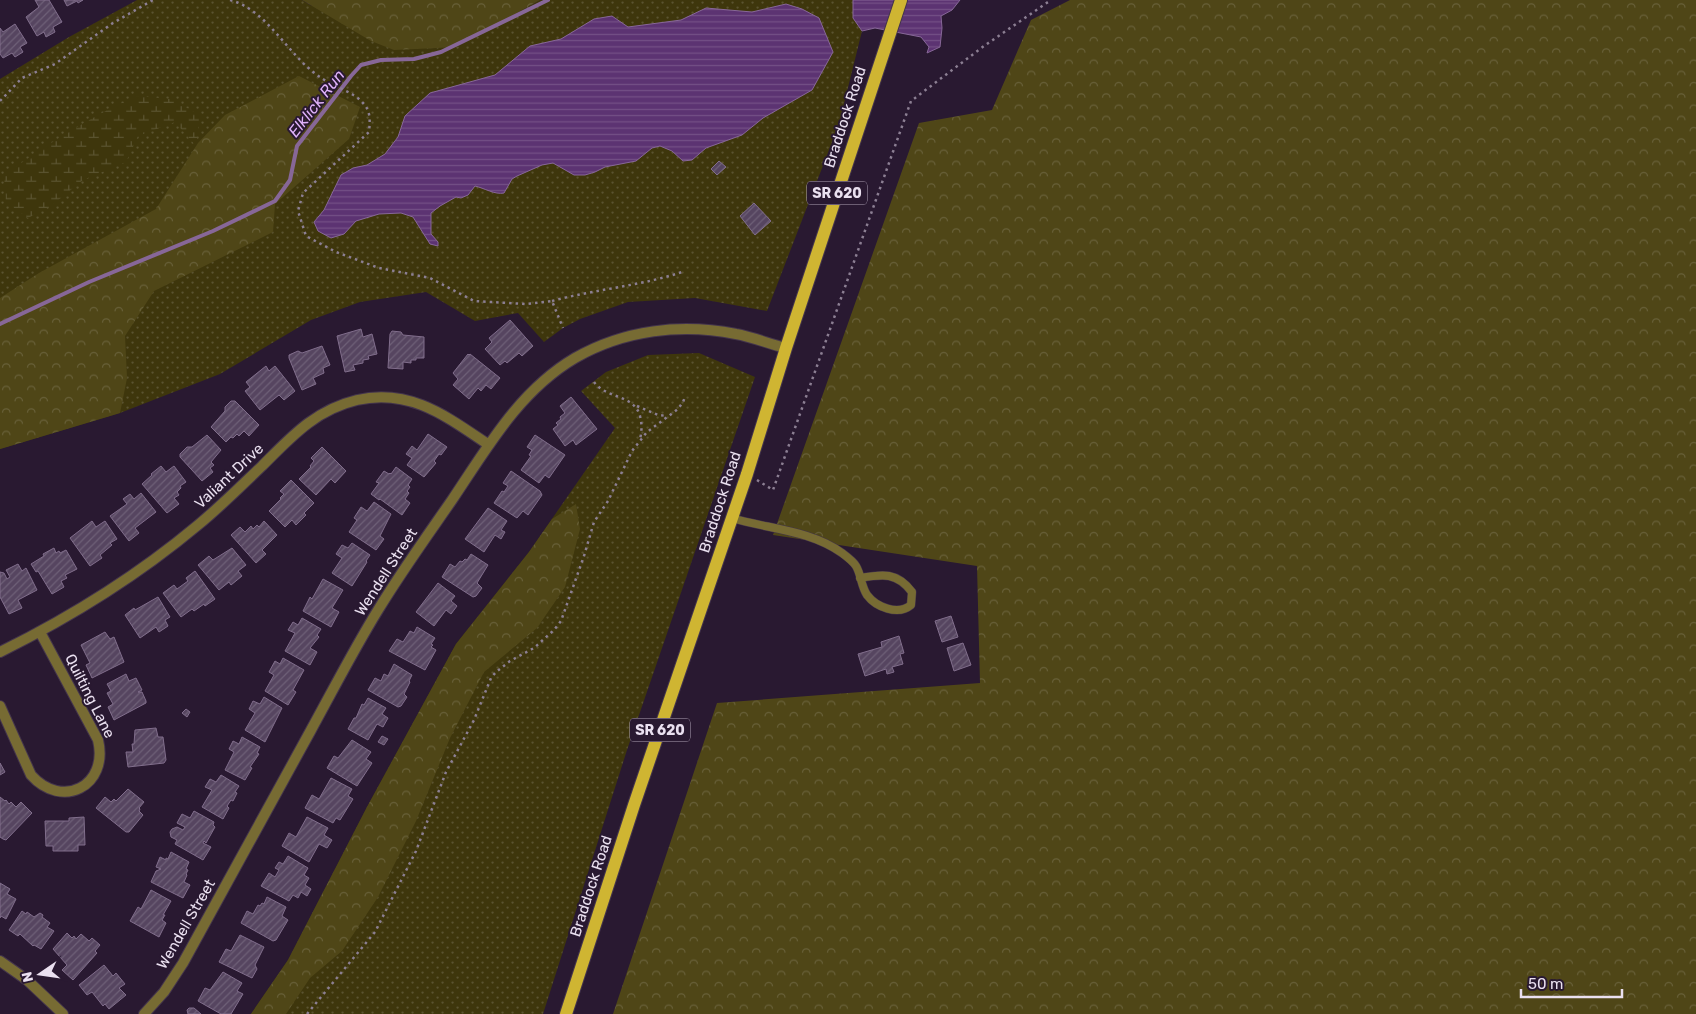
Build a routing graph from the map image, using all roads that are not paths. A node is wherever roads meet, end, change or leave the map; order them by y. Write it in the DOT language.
graph roads {
  1 [pos="901,0"];
  2 [pos="786,348"];
  3 [pos="489,445"];
  4 [pos="732,518"];
  5 [pos="860,578"];
  6 [pos="40,632"];
  7 [pos="0,652"];
  8 [pos="0,706"];
  9 [pos="0,961"];
  10 [pos="63,1014"];
  11 [pos="144,1014"];
  12 [pos="566,1014"];
  1 -- 2 [label="main road, Braddock Road / SR 620"];
  2 -- 3 [label="street, Wendell Street"];
  2 -- 4 [label="main road, Braddock Road / SR 620"];
  3 -- 6 [label="street, Valiant Drive"];
  3 -- 11 [label="street, Wendell Street"];
  4 -- 5 [label="lane"];
  4 -- 12 [label="main road, Braddock Road / SR 620"];
  5 -- 5 [label="lane"];
  6 -- 7 [label="street, Valiant Drive"];
  6 -- 8 [label="street, Quilting Lane"];
  9 -- 10 [label="street"];
}
